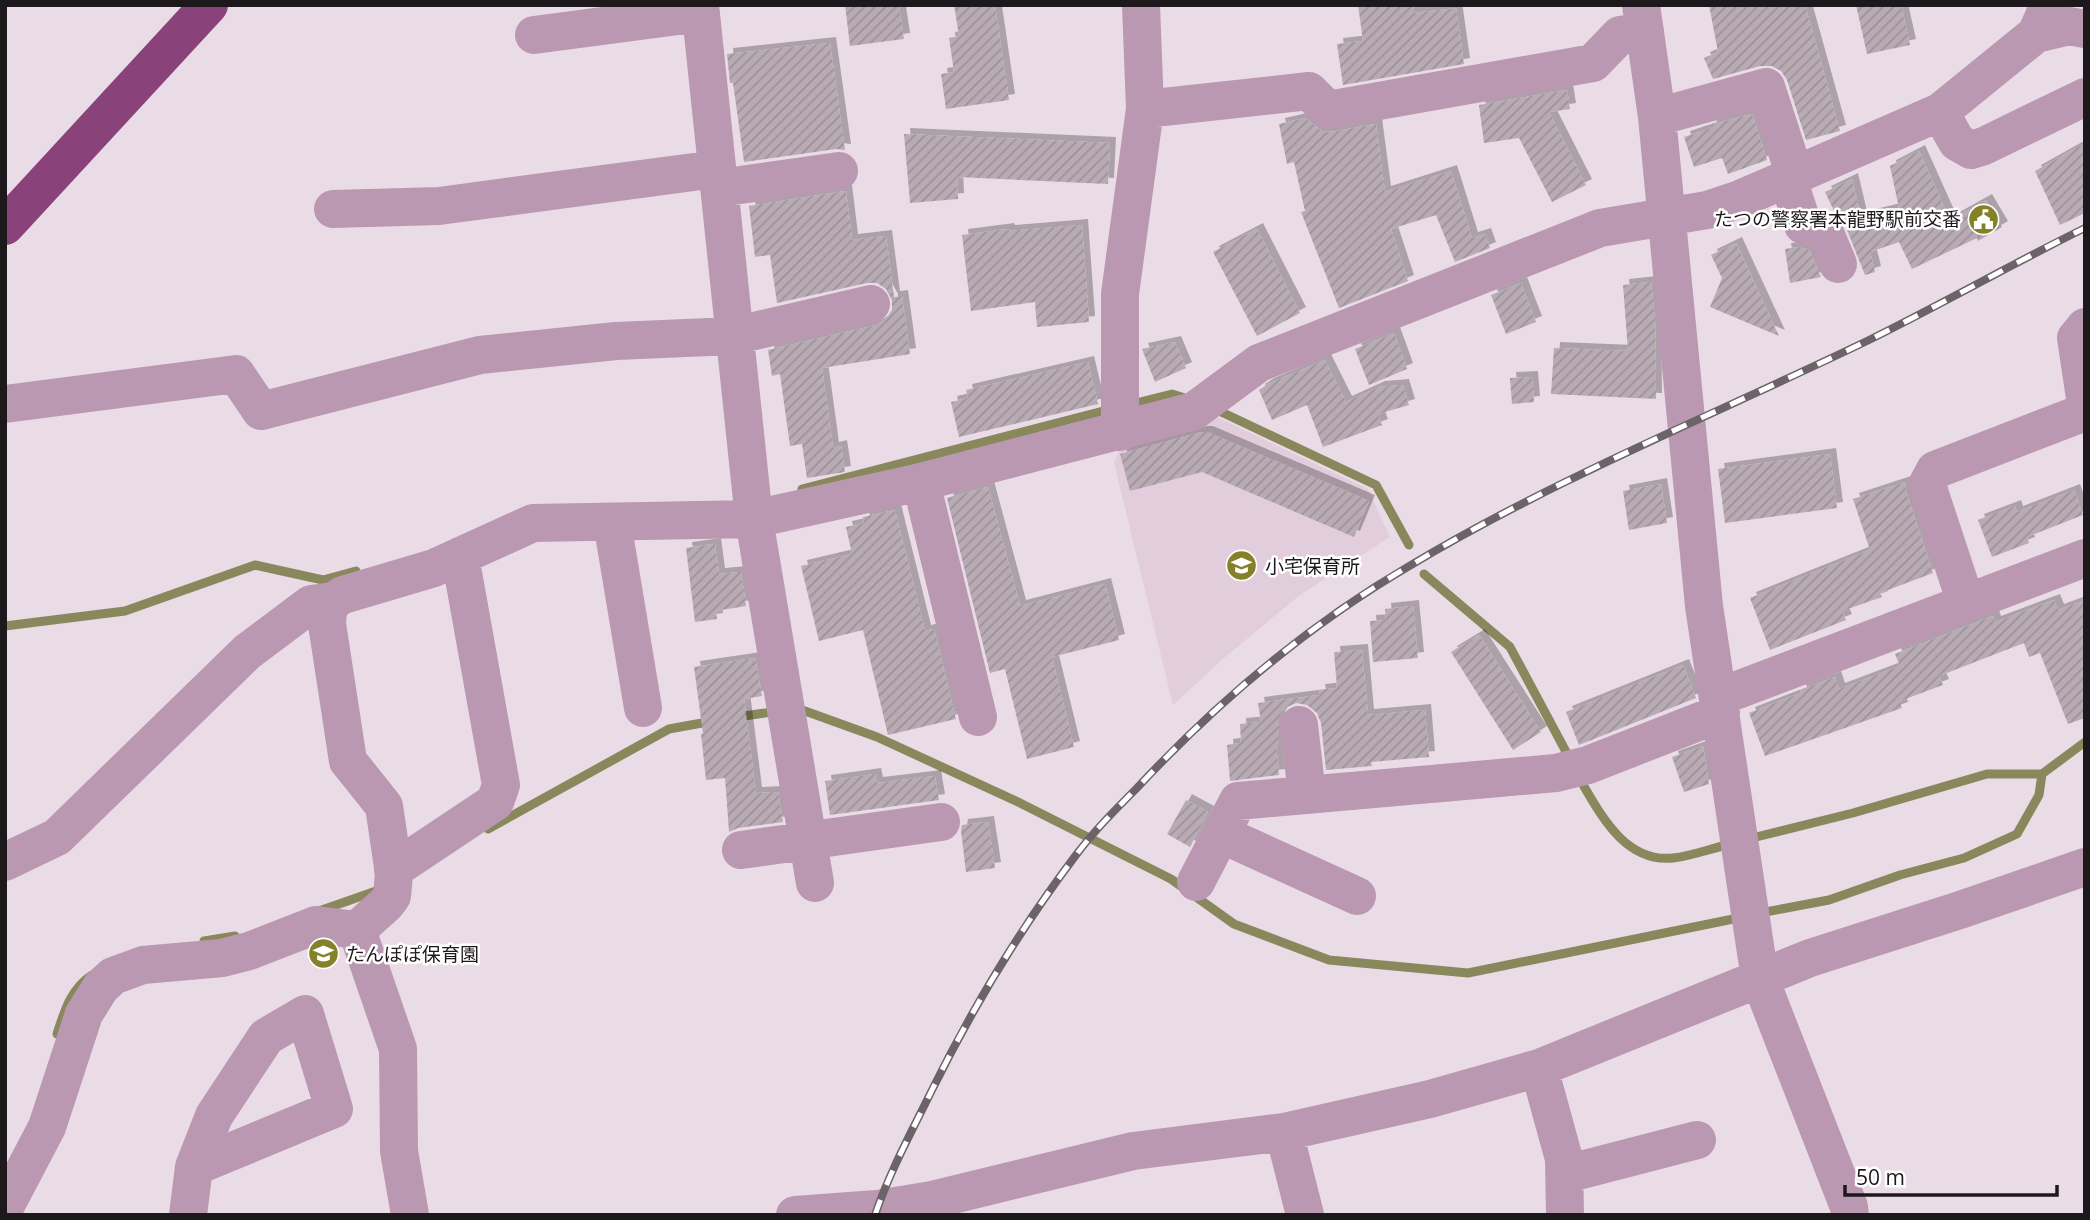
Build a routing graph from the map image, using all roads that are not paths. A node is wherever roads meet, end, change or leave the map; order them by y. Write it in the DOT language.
graph roads {
  1 [pos="209,5"];
  2 [pos="1142,5"];
  3 [pos="701,9"];
  4 [pos="1643,18"];
  5 [pos="2042,20"];
  6 [pos="2085,29"];
  7 [pos="534,35"];
  8 [pos="2085,97"];
  9 [pos="1145,109"];
  10 [pos="1940,112"];
  11 [pos="1657,117"];
  12 [pos="838,171"];
  13 [pos="1791,177"];
  14 [pos="717,178"];
  15 [pos="333,209"];
  16 [pos="1666,216"];
  17 [pos="5,226"];
  18 [pos="1838,264"];
  19 [pos="871,304"];
  20 [pos="2085,327"];
  21 [pos="733,336"];
  22 [pos="2085,398"];
  23 [pos="5,404"];
  24 [pos="2085,412"];
  25 [pos="1120,432"];
  26 [pos="921,482"];
  27 [pos="754,519"];
  28 [pos="612,522"];
  29 [pos="460,556"];
  30 [pos="2085,558"];
  31 [pos="333,601"];
  32 [pos="1966,603"];
  33 [pos="1720,705"];
  34 [pos="643,708"];
  35 [pos="978,717"];
  36 [pos="1299,725"];
  37 [pos="1307,795"];
  38 [pos="940,821"];
  39 [pos="1221,834"];
  40 [pos="808,839"];
  41 [pos="741,850"];
  42 [pos="5,862"];
  43 [pos="2085,867"];
  44 [pos="393,870"];
  45 [pos="1196,882"];
  46 [pos="815,883"];
  47 [pos="1357,896"];
  48 [pos="357,930"];
  49 [pos="1760,979"];
  50 [pos="1539,1068"];
  51 [pos="1284,1132"];
  52 [pos="1697,1140"];
  53 [pos="194,1167"];
  54 [pos="1566,1174"];
  55 [pos="5,1207"];
  56 [pos="932,1207"];
  57 [pos="188,1215"];
  58 [pos="410,1215"];
  59 [pos="795,1215"];
  60 [pos="1305,1215"];
  61 [pos="1566,1215"];
  62 [pos="1850,1215"];
  1 -- 17 [label="highway"];
  2 -- 9 [label="street"];
  3 -- 7 [label="street"];
  3 -- 14 [label="street"];
  4 -- 9 [label="street"];
  4 -- 11 [label="street"];
  5 -- 6 [label="street"];
  5 -- 10 [label="street"];
  8 -- 10 [label="street"];
  9 -- 25 [label="street"];
  10 -- 13 [label="street"];
  11 -- 13 [label="street"];
  11 -- 16 [label="street"];
  12 -- 14 [label="street"];
  13 -- 16 [label="street"];
  13 -- 18 [label="street"];
  14 -- 15 [label="street"];
  14 -- 21 [label="street"];
  16 -- 25 [label="street"];
  16 -- 33 [label="street"];
  19 -- 21 [label="street"];
  20 -- 22 [label="street"];
  21 -- 23 [label="street"];
  21 -- 27 [label="street"];
  24 -- 32 [label="street"];
  25 -- 26 [label="street"];
  26 -- 27 [label="street"];
  26 -- 35 [label="street"];
  27 -- 28 [label="street"];
  27 -- 40 [label="street"];
  28 -- 29 [label="street"];
  28 -- 34 [label="street"];
  29 -- 31 [label="street"];
  29 -- 44 [label="street"];
  30 -- 32 [label="street"];
  31 -- 42 [label="street"];
  31 -- 44 [label="street"];
  32 -- 33 [label="street"];
  33 -- 37 [label="street"];
  33 -- 49 [label="street"];
  36 -- 37 [label="street"];
  37 -- 39 [label="street"];
  38 -- 40 [label="street"];
  39 -- 45 [label="street"];
  39 -- 47 [label="street"];
  40 -- 41 [label="street"];
  40 -- 46 [label="street"];
  43 -- 49 [label="street"];
  44 -- 48 [label="street"];
  48 -- 55 [label="street"];
  48 -- 58 [label="street"];
  49 -- 50 [label="street"];
  49 -- 62 [label="street"];
  50 -- 51 [label="street"];
  50 -- 54 [label="street"];
  51 -- 56 [label="street"];
  51 -- 60 [label="street"];
  52 -- 54 [label="street"];
  53 -- 57 [label="street"];
  54 -- 61 [label="street"];
  56 -- 59 [label="street"];
}
